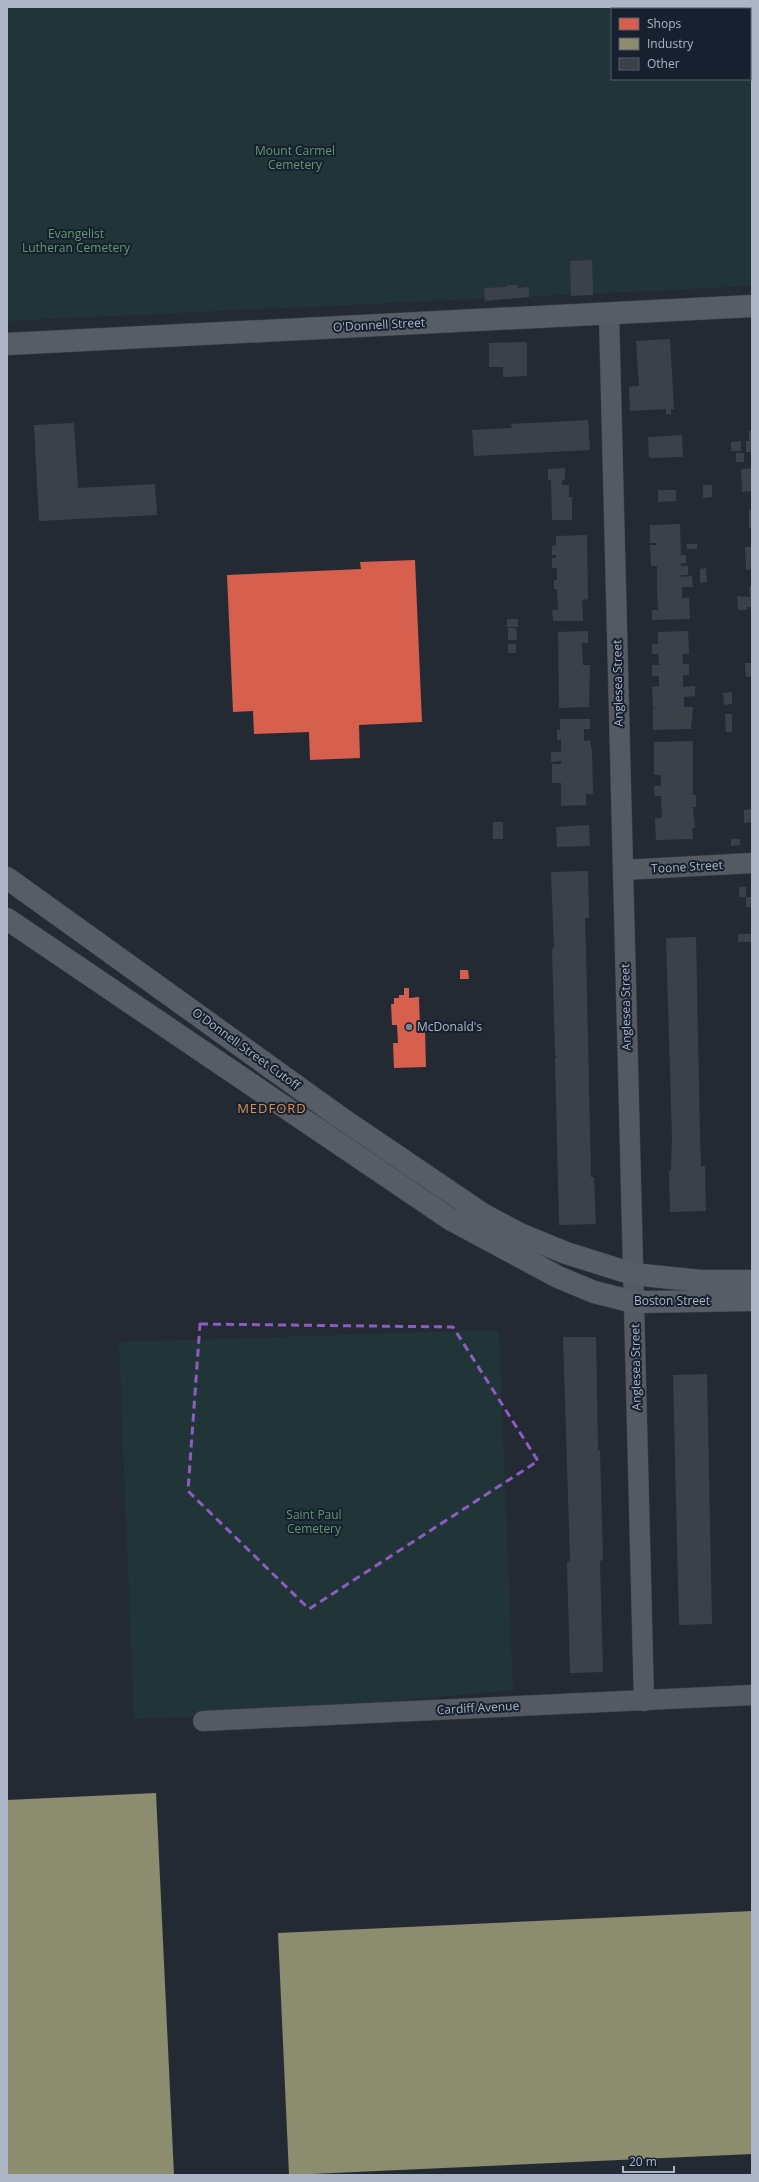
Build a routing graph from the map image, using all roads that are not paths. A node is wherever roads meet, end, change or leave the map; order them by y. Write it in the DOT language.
graph roads {
  1 [pos="752,306"];
  2 [pos="609,314"];
  3 [pos="7,344"];
  4 [pos="752,863"];
  5 [pos="623,870"];
  6 [pos="7,878"];
  7 [pos="7,918"];
  8 [pos="509,1228"];
  9 [pos="506,1251"];
  10 [pos="633,1274"];
  11 [pos="752,1281"];
  12 [pos="752,1300"];
  13 [pos="634,1302"];
  14 [pos="752,1695"];
  15 [pos="644,1701"];
  16 [pos="203,1721"];
  1 -- 2 [label="main road, O'Donnell Street"];
  2 -- 3 [label="main road, O'Donnell Street"];
  2 -- 5 [label="street, Anglesea Street"];
  4 -- 5 [label="street, Toone Street"];
  5 -- 10 [label="street, Anglesea Street"];
  6 -- 8 [label="main road, O'Donnell Street Cutoff"];
  7 -- 9 [label="main road, O'Donnell Street Cutoff"];
  8 -- 10 [label="main road, Boston Street"];
  9 -- 13 [label="main road, Boston Street"];
  10 -- 11 [label="main road, Boston Street"];
  10 -- 13 [label="street, Anglesea Street"];
  12 -- 13 [label="main road, Boston Street"];
  13 -- 15 [label="street, Anglesea Street"];
  14 -- 15 [label="street, Cardiff Avenue"];
  15 -- 16 [label="street, Cardiff Avenue"];
}
